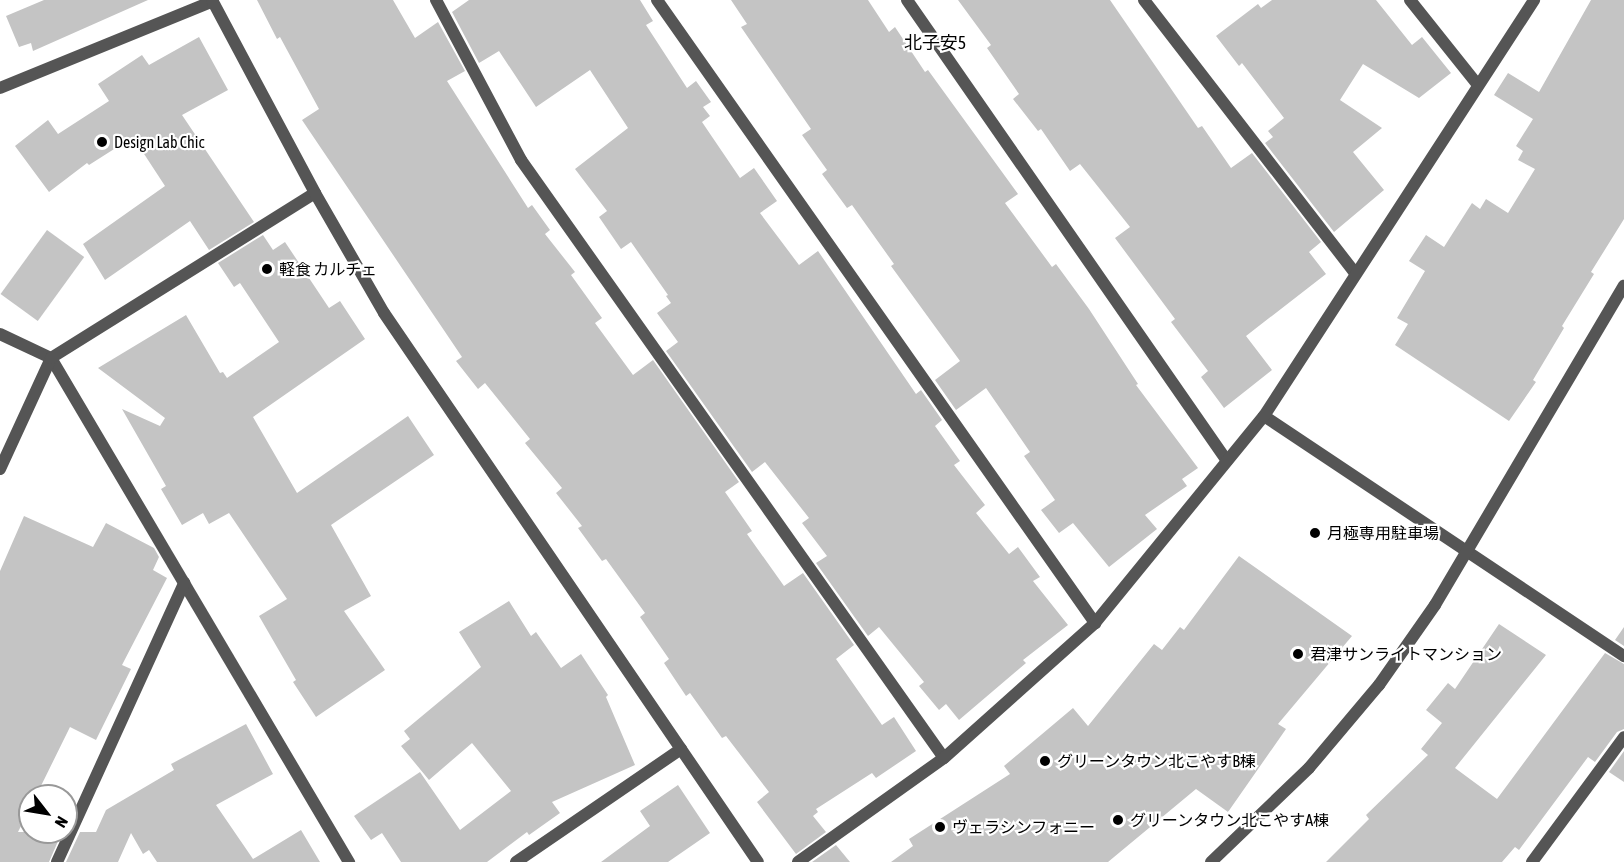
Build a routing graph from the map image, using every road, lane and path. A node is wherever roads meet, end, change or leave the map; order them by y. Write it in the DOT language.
graph roads {
  1 [pos="436,0"];
  2 [pos="657,0"];
  3 [pos="906,0"];
  4 [pos="1144,0"];
  5 [pos="1410,0"];
  6 [pos="1534,0"];
  7 [pos="212,1"];
  8 [pos="1478,84"];
  9 [pos="0,88"];
  10 [pos="315,193"];
  11 [pos="1356,274"];
  12 [pos="1624,286"];
  13 [pos="0,334"];
  14 [pos="51,358"];
  15 [pos="1264,416"];
  16 [pos="1227,461"];
  17 [pos="0,469"];
  18 [pos="1468,551"];
  19 [pos="184,584"];
  20 [pos="1095,623"];
  21 [pos="1624,656"];
  22 [pos="1624,737"];
  23 [pos="681,749"];
  24 [pos="944,758"];
  25 [pos="57,862"];
  26 [pos="349,862"];
  27 [pos="516,862"];
  28 [pos="758,862"];
  29 [pos="798,862"];
  30 [pos="1211,862"];
  31 [pos="1532,862"];
  1 -- 24 [label="street"];
  2 -- 20 [label="street"];
  3 -- 16 [label="street"];
  4 -- 11 [label="street"];
  5 -- 8 [label="street"];
  6 -- 8 [label="street"];
  7 -- 9 [label="street"];
  7 -- 10 [label="street"];
  8 -- 11 [label="street"];
  10 -- 14 [label="street"];
  10 -- 23 [label="street"];
  11 -- 15 [label="street"];
  12 -- 18 [label="street"];
  13 -- 14 [label="street"];
  14 -- 17 [label="street"];
  14 -- 19 [label="street"];
  15 -- 16 [label="street"];
  15 -- 18 [label="street"];
  16 -- 20 [label="street"];
  18 -- 21 [label="street"];
  18 -- 30 [label="street"];
  19 -- 25 [label="street"];
  19 -- 26 [label="street"];
  20 -- 24 [label="street"];
  22 -- 31 [label="street"];
  23 -- 27 [label="street"];
  23 -- 28 [label="street"];
  24 -- 29 [label="street"];
}
